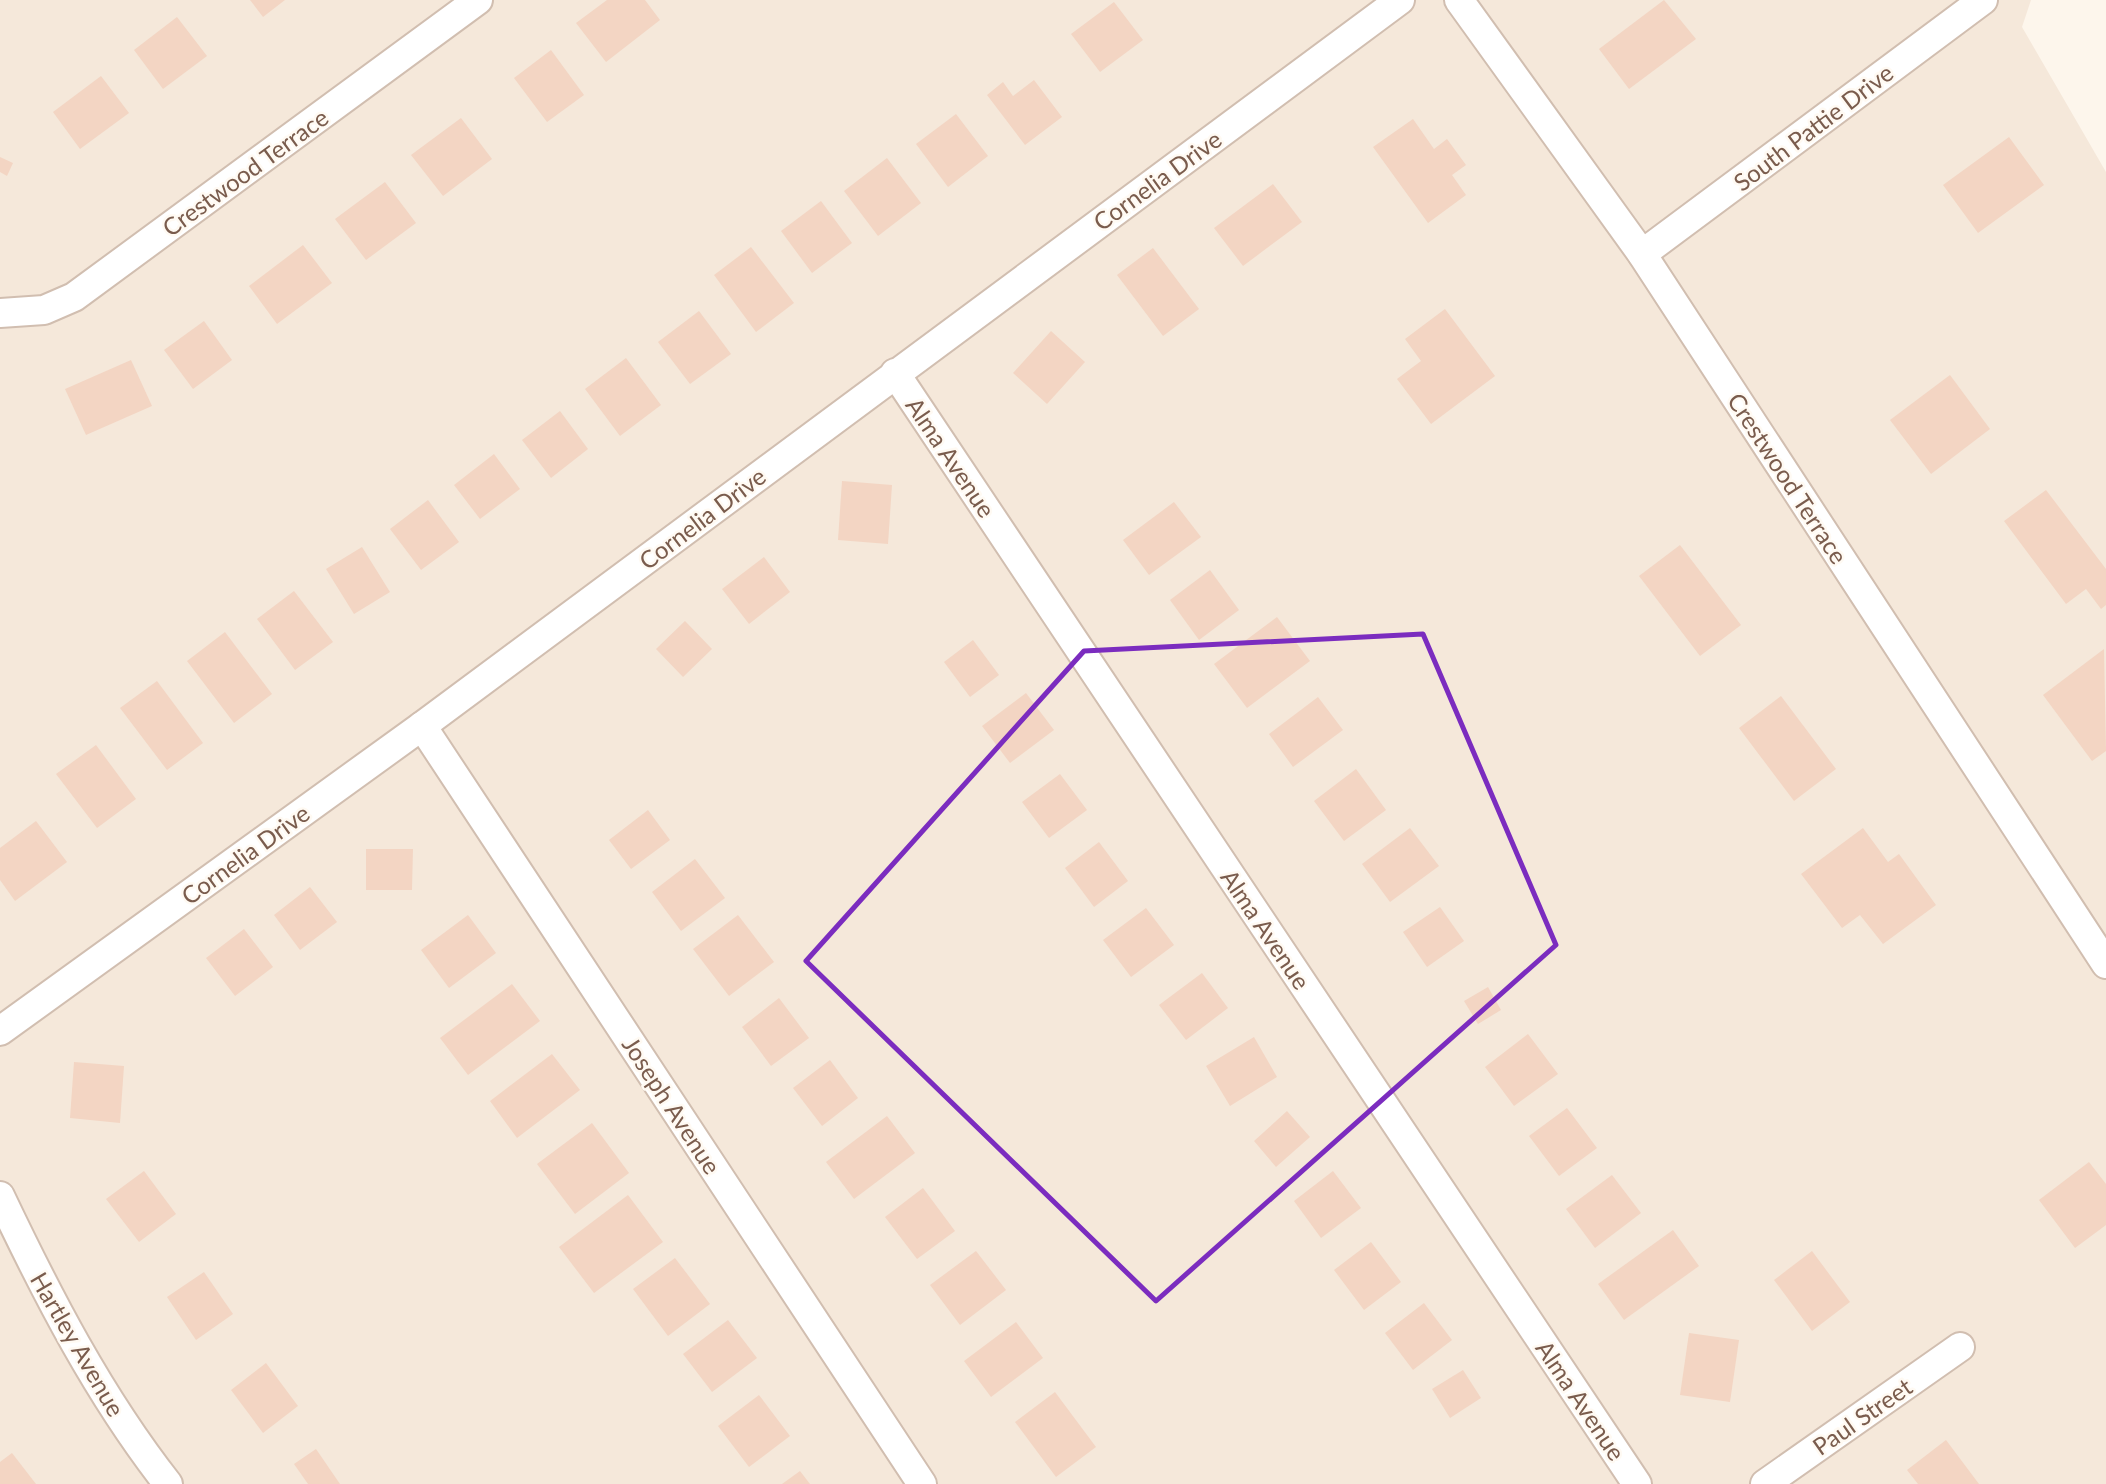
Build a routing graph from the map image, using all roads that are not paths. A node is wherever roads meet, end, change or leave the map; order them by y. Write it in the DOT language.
graph roads {
  1 [pos="478,0"];
  2 [pos="1400,0"];
  3 [pos="1459,0"];
  4 [pos="1983,0"];
  5 [pos="1642,254"];
  6 [pos="0,313"];
  7 [pos="895,373"];
  8 [pos="422,726"];
  9 [pos="2106,964"];
  10 [pos="0,1031"];
  11 [pos="0,1196"];
  12 [pos="1960,1347"];
  13 [pos="168,1484"];
  14 [pos="922,1484"];
  15 [pos="1637,1484"];
  16 [pos="1765,1484"];
  1 -- 6 [label="street, Crestwood Terrace"];
  2 -- 7 [label="street, Cornelia Drive"];
  3 -- 5 [label="street, Crestwood Terrace"];
  4 -- 5 [label="street, South Pattie Drive"];
  5 -- 9 [label="street, Crestwood Terrace"];
  7 -- 8 [label="street, Cornelia Drive"];
  7 -- 15 [label="street, Alma Avenue"];
  8 -- 10 [label="street, Cornelia Drive"];
  8 -- 14 [label="street, Joseph Avenue"];
  11 -- 13 [label="street, Hartley Avenue"];
  12 -- 16 [label="street, Paul Street"];
}
